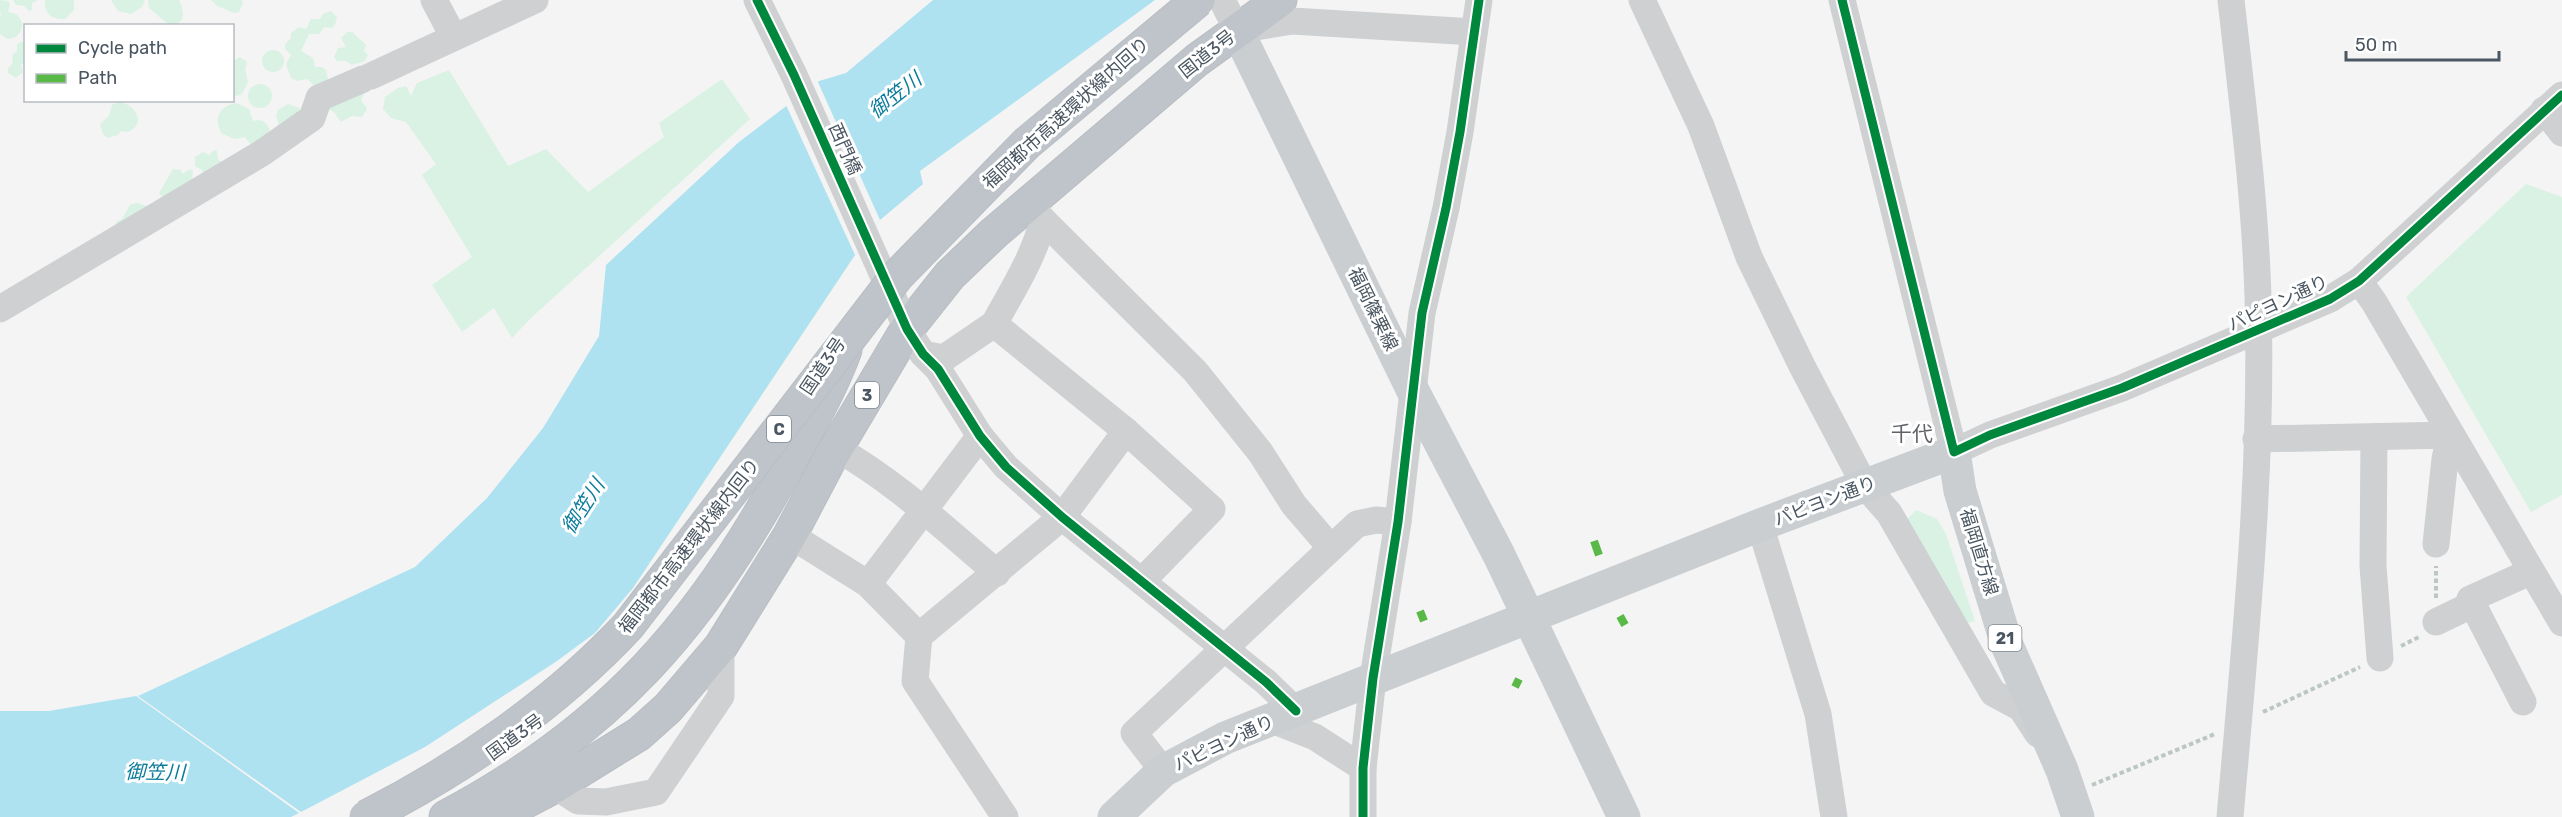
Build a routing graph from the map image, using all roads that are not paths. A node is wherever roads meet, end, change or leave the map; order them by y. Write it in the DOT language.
graph roads {
  1 [pos="434,0"];
  2 [pos="535,0"];
  3 [pos="757,0"];
  4 [pos="1205,0"];
  5 [pos="1211,0"];
  6 [pos="1222,0"];
  7 [pos="1280,0"];
  8 [pos="1479,0"];
  9 [pos="1642,0"];
  10 [pos="1842,0"];
  11 [pos="2230,0"];
  12 [pos="1188,9"];
  13 [pos="1238,30"];
  14 [pos="1474,32"];
  15 [pos="453,36"];
  16 [pos="2553,103"];
  17 [pos="2562,133"];
  18 [pos="1036,212"];
  19 [pos="885,279"];
  20 [pos="2359,281"];
  21 [pos="0,309"];
  22 [pos="859,314"];
  23 [pos="994,324"];
  24 [pos="2257,332"];
  25 [pos="915,342"];
  26 [pos="1413,391"];
  27 [pos="1126,431"];
  28 [pos="2450,435"];
  29 [pos="980,436"];
  30 [pos="2374,437"];
  31 [pos="2256,439"];
  32 [pos="1954,452"];
  33 [pos="834,453"];
  34 [pos="1865,486"];
  35 [pos="923,510"];
  36 [pos="1062,518"];
  37 [pos="1398,522"];
  38 [pos="1761,525"];
  39 [pos="790,535"];
  40 [pos="2436,544"];
  41 [pos="1331,548"];
  42 [pos="2530,572"];
  43 [pos="997,573"];
  44 [pos="1142,581"];
  45 [pos="868,584"];
  46 [pos="2471,605"];
  47 [pos="1528,617"];
  48 [pos="2436,622"];
  49 [pos="2562,623"];
  50 [pos="919,636"];
  51 [pos="711,639"];
  52 [pos="1223,648"];
  53 [pos="2380,658"];
  54 [pos="1373,678"];
  55 [pos="2523,702"];
  56 [pos="1284,715"];
  57 [pos="1363,768"];
  58 [pos="1163,771"];
  59 [pos="555,786"];
  60 [pos="2070,794"];
  61 [pos="366,817"];
  62 [pos="378,817"];
  63 [pos="446,817"];
  64 [pos="456,817"];
  65 [pos="496,817"];
  66 [pos="1005,817"];
  67 [pos="1114,817"];
  68 [pos="1363,817"];
  69 [pos="1624,817"];
  70 [pos="1834,817"];
  71 [pos="2230,817"];
  1 -- 15 [label="street"];
  2 -- 15 [label="street"];
  3 -- 19 [label="street, 西門橋"];
  4 -- 12 [label="highway, bridge"];
  5 -- 19 [label="highway, 国道3号"];
  6 -- 13 [label="street"];
  7 -- 13 [label="highway, 国道3号 / 3"];
  8 -- 14 [label="street"];
  9 -- 34 [label="street"];
  10 -- 32 [label="street"];
  11 -- 24 [label="street"];
  12 -- 61 [label="highway, 福岡都市高速環状線内回り / C, bridge"];
  12 -- 62 [label="highway, C, bridge"];
  13 -- 14 [label="street"];
  13 -- 18 [label="highway, 国道3号 / 3"];
  13 -- 26 [label="main road, 福岡篠栗線"];
  14 -- 26 [label="street"];
  15 -- 21 [label="street"];
  16 -- 17 [label="street"];
  16 -- 20 [label="street, パピヨン通り"];
  18 -- 23 [label="street"];
  18 -- 25 [label="highway, 国道3号 / 3"];
  18 -- 41 [label="street"];
  19 -- 22 [label="highway, 国道3号"];
  19 -- 25 [label="street, 西門橋"];
  20 -- 24 [label="street, パピヨン通り"];
  20 -- 28 [label="street"];
  22 -- 62 [label="highway, 国道3号"];
  22 -- 63 [label="highway"];
  23 -- 25 [label="street"];
  23 -- 27 [label="street"];
  24 -- 31 [label="street"];
  24 -- 32 [label="street, パピヨン通り"];
  25 -- 29 [label="street, 西門橋"];
  25 -- 33 [label="highway, 国道3号 / 3"];
  26 -- 37 [label="street"];
  26 -- 47 [label="main road, 福岡篠栗線"];
  27 -- 36 [label="street"];
  27 -- 44 [label="street"];
  28 -- 30 [label="street"];
  28 -- 40 [label="street"];
  28 -- 42 [label="street"];
  29 -- 35 [label="street"];
  29 -- 36 [label="street, 西門橋"];
  30 -- 31 [label="street"];
  30 -- 53 [label="street"];
  31 -- 71 [label="street"];
  32 -- 34 [label="main road, パピヨン通り"];
  32 -- 60 [label="main road, 福岡直方線 / 21"];
  33 -- 35 [label="street"];
  33 -- 39 [label="highway, 国道3号 / 3"];
  33 -- 51 [label="highway"];
  34 -- 38 [label="main road, パピヨン通り"];
  34 -- 60 [label="street"];
  35 -- 43 [label="street"];
  35 -- 45 [label="street"];
  36 -- 43 [label="street"];
  36 -- 44 [label="street, 西門橋"];
  37 -- 41 [label="street"];
  37 -- 54 [label="street"];
  38 -- 47 [label="main road, パピヨン通り"];
  38 -- 70 [label="street"];
  39 -- 45 [label="street"];
  39 -- 51 [label="highway, 国道3号 / 3"];
  41 -- 52 [label="street"];
  42 -- 46 [label="street"];
  42 -- 49 [label="street"];
  43 -- 50 [label="street"];
  44 -- 52 [label="street, 西門橋"];
  45 -- 50 [label="street"];
  46 -- 48 [label="street"];
  46 -- 55 [label="street"];
  47 -- 54 [label="main road, パピヨン通り"];
  47 -- 69 [label="main road"];
  50 -- 66 [label="street"];
  51 -- 59 [label="highway, 国道3号 / 3"];
  51 -- 59 [label="street"];
  51 -- 64 [label="highway"];
  52 -- 56 [label="street, 西門橋"];
  52 -- 58 [label="street"];
  54 -- 56 [label="main road, パピヨン通り"];
  54 -- 57 [label="street"];
  56 -- 57 [label="street"];
  56 -- 58 [label="main road, パピヨン通り"];
  57 -- 68 [label="street"];
  58 -- 67 [label="main road, パピヨン通り"];
  59 -- 65 [label="highway, 国道3号 / 3"];
}
